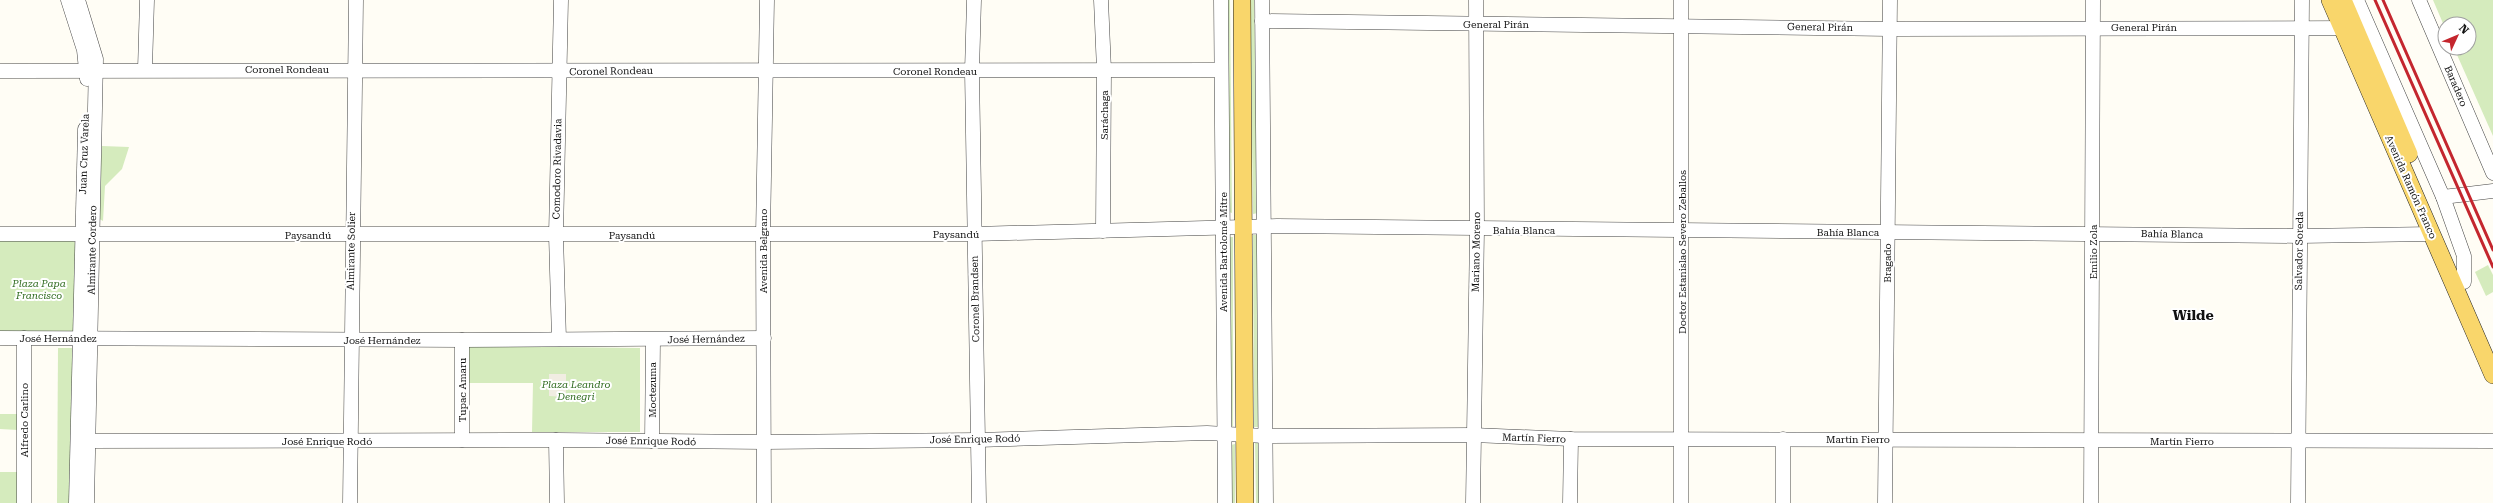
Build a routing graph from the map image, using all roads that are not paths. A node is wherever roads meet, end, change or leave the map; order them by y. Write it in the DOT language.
graph roads {
  1 [pos="68,0"];
  2 [pos="78,0"];
  3 [pos="148,0"];
  4 [pos="356,0"];
  5 [pos="560,0"];
  6 [pos="767,0"];
  7 [pos="974,0"];
  8 [pos="1101,0"];
  9 [pos="1221,0"];
  10 [pos="1242,0"];
  11 [pos="1262,0"];
  12 [pos="1476,0"];
  13 [pos="1681,0"];
  14 [pos="1890,0"];
  15 [pos="2093,0"];
  16 [pos="2302,0"];
  17 [pos="2330,0"];
  18 [pos="2343,0"];
  19 [pos="2357,0"];
  20 [pos="2418,0"];
  21 [pos="1262,21"];
  22 [pos="1476,24"];
  23 [pos="1681,25"];
  24 [pos="2092,27"];
  25 [pos="2303,28"];
  26 [pos="2348,28"];
  27 [pos="1890,29"];
  28 [pos="2374,40"];
  29 [pos="145,69"];
  30 [pos="766,69"];
  31 [pos="0,70"];
  32 [pos="91,70"];
  33 [pos="354,70"];
  34 [pos="1104,70"];
  35 [pos="1221,70"];
  36 [pos="558,71"];
  37 [pos="972,71"];
  38 [pos="2493,173"];
  39 [pos="2493,191"];
  40 [pos="2443,197"];
  41 [pos="1223,227"];
  42 [pos="1243,227"];
  43 [pos="1264,227"];
  44 [pos="1477,230"];
  45 [pos="1103,231"];
  46 [pos="1682,231"];
  47 [pos="1887,232"];
  48 [pos="2093,233"];
  49 [pos="0,234"];
  50 [pos="87,234"];
  51 [pos="974,234"];
  52 [pos="2432,234"];
  53 [pos="352,235"];
  54 [pos="556,235"];
  55 [pos="763,235"];
  56 [pos="2299,236"];
  57 [pos="2464,282"];
  58 [pos="0,338"];
  59 [pos="24,338"];
  60 [pos="85,338"];
  61 [pos="764,338"];
  62 [pos="350,339"];
  63 [pos="559,339"];
  64 [pos="462,340"];
  65 [pos="653,340"];
  66 [pos="2493,350"];
  67 [pos="2493,375"];
  68 [pos="1223,434"];
  69 [pos="1244,435"];
  70 [pos="1473,435"];
  71 [pos="1265,436"];
  72 [pos="1571,439"];
  73 [pos="1783,439"];
  74 [pos="1886,439"];
  75 [pos="462,440"];
  76 [pos="556,440"];
  77 [pos="978,440"];
  78 [pos="1682,440"];
  79 [pos="2493,440"];
  80 [pos="83,441"];
  81 [pos="350,441"];
  82 [pos="652,441"];
  83 [pos="2092,441"];
  84 [pos="764,442"];
  85 [pos="2298,442"];
  86 [pos="24,503"];
  87 [pos="76,503"];
  88 [pos="87,503"];
  89 [pos="350,503"];
  90 [pos="557,503"];
  91 [pos="764,503"];
  92 [pos="979,503"];
  93 [pos="1225,503"];
  94 [pos="1245,503"];
  95 [pos="1266,503"];
  96 [pos="1473,503"];
  97 [pos="1570,503"];
  98 [pos="1681,503"];
  99 [pos="1783,503"];
  100 [pos="1885,503"];
  101 [pos="2091,503"];
  102 [pos="2298,503"];
  1 -- 32 [label="street"];
  2 -- 32 [label="street, Almirante Cordero"];
  3 -- 29 [label="street"];
  4 -- 33 [label="street, Almirante Solier"];
  5 -- 36 [label="street, Comodoro Rivadavia"];
  6 -- 30 [label="street, Avenida Belgrano"];
  7 -- 37 [label="street, Coronel Brandsen"];
  8 -- 34 [label="street, Saráchaga"];
  9 -- 35 [label="street, Avenida Bartolomé Mitre"];
  10 -- 42 [label="main road, Avenida Bartolomé Mitre"];
  11 -- 21 [label="street"];
  12 -- 22 [label="street, Mariano Moreno"];
  13 -- 23 [label="street, Doctor Estanislao Severo Zeballos"];
  14 -- 27 [label="street, Bragado"];
  15 -- 24 [label="street, Emilio Zola"];
  16 -- 25 [label="street, Salvador Soreda"];
  17 -- 26 [label="main road, Avenida Ramón Franco"];
  18 -- 26 [label="main road, Avenida Ramón Franco"];
  19 -- 28 [label="street"];
  20 -- 38 [label="street, Baradero"];
  21 -- 22 [label="street, General Pirán"];
  21 -- 43 [label="street"];
  22 -- 23 [label="street, General Pirán"];
  22 -- 44 [label="street, Mariano Moreno"];
  23 -- 27 [label="street, General Pirán"];
  23 -- 46 [label="street, Doctor Estanislao Severo Zeballos"];
  24 -- 25 [label="street, General Pirán"];
  24 -- 27 [label="street, General Pirán"];
  24 -- 48 [label="street, Emilio Zola"];
  25 -- 26 [label="street, General Pirán"];
  25 -- 56 [label="street, Salvador Soreda"];
  26 -- 28 [label="street"];
  26 -- 52 [label="main road, Avenida Ramón Franco"];
  26 -- 57 [label="main road, Avenida Ramón Franco"];
  27 -- 47 [label="street, Bragado"];
  28 -- 40 [label="street"];
  29 -- 32 [label="street, Coronel Rondeau"];
  29 -- 33 [label="street, Coronel Rondeau"];
  30 -- 36 [label="street, Coronel Rondeau"];
  30 -- 37 [label="street, Coronel Rondeau"];
  30 -- 55 [label="street, Avenida Belgrano"];
  31 -- 32 [label="street, Coronel Rondeau"];
  32 -- 50 [label="street, Almirante Cordero"];
  33 -- 36 [label="street, Coronel Rondeau"];
  33 -- 53 [label="street, Almirante Solier"];
  34 -- 35 [label="street, Coronel Rondeau"];
  34 -- 37 [label="street, Coronel Rondeau"];
  34 -- 45 [label="street, Saráchaga"];
  35 -- 41 [label="street, Avenida Bartolomé Mitre"];
  36 -- 54 [label="street, Comodoro Rivadavia"];
  37 -- 51 [label="street, Coronel Brandsen"];
  39 -- 40 [label="street"];
  40 -- 57 [label="street"];
  41 -- 42 [label="street, Paysandú"];
  41 -- 45 [label="street, Paysandú"];
  41 -- 68 [label="street, Avenida Bartolomé Mitre"];
  42 -- 43 [label="street, Paysandú"];
  42 -- 69 [label="main road, Avenida Bartolomé Mitre"];
  43 -- 44 [label="street, Bahía Blanca"];
  43 -- 71 [label="street"];
  44 -- 46 [label="street, Bahía Blanca"];
  44 -- 70 [label="street, Mariano Moreno"];
  45 -- 51 [label="street, Paysandú"];
  46 -- 47 [label="street, Bahía Blanca"];
  46 -- 78 [label="street, Doctor Estanislao Severo Zeballos"];
  47 -- 48 [label="street, Bahía Blanca"];
  47 -- 74 [label="street, Bragado"];
  48 -- 56 [label="street, Bahía Blanca"];
  48 -- 83 [label="street, Emilio Zola"];
  49 -- 50 [label="street, Paysandú"];
  50 -- 53 [label="street, Paysandú"];
  50 -- 60 [label="street, Almirante Cordero"];
  51 -- 55 [label="street, Paysandú"];
  51 -- 77 [label="street, Coronel Brandsen"];
  52 -- 56 [label="street, Bahía Blanca"];
  52 -- 67 [label="main road, Avenida Ramón Franco"];
  53 -- 54 [label="street, Paysandú"];
  53 -- 62 [label="street, Almirante Solier"];
  54 -- 55 [label="street, Paysandú"];
  54 -- 63 [label="street, Comodoro Rivadavia"];
  55 -- 61 [label="street, Avenida Belgrano"];
  56 -- 85 [label="street, Salvador Soreda"];
  57 -- 66 [label="main road, Avenida Ramón Franco"];
  58 -- 59 [label="street, José Hernández"];
  59 -- 60 [label="street, José Hernández"];
  59 -- 86 [label="street, Alfredo Carlino"];
  60 -- 62 [label="street, José Hernández"];
  60 -- 80 [label="street"];
  61 -- 65 [label="street, José Hernández"];
  61 -- 84 [label="street, Avenida Belgrano"];
  62 -- 64 [label="street, José Hernández"];
  62 -- 81 [label="street, Almirante Solier"];
  63 -- 64 [label="street, José Hernández"];
  63 -- 65 [label="street, José Hernández"];
  64 -- 75 [label="street, Tupac Amaru"];
  65 -- 82 [label="street, Moctezuma"];
  68 -- 69 [label="street, Martín Fierro"];
  68 -- 77 [label="street, José Enrique Rodó"];
  68 -- 93 [label="street, Avenida Bartolomé Mitre"];
  69 -- 71 [label="street, Martín Fierro"];
  69 -- 94 [label="main road, Avenida Bartolomé Mitre"];
  70 -- 71 [label="street, Martín Fierro"];
  70 -- 72 [label="street, Martín Fierro"];
  70 -- 96 [label="street, Mariano Moreno"];
  71 -- 95 [label="street"];
  72 -- 78 [label="street, Martín Fierro"];
  72 -- 97 [label="street"];
  73 -- 74 [label="street, Martín Fierro"];
  73 -- 78 [label="street, Martín Fierro"];
  73 -- 99 [label="street"];
  74 -- 83 [label="street, Martín Fierro"];
  74 -- 100 [label="street, Bragado"];
  75 -- 76 [label="street, José Enrique Rodó"];
  75 -- 81 [label="street, José Enrique Rodó"];
  76 -- 82 [label="street, José Enrique Rodó"];
  76 -- 90 [label="street"];
  77 -- 84 [label="street, José Enrique Rodó"];
  77 -- 92 [label="street, Coronel Brandsen"];
  78 -- 98 [label="street, Doctor Estanislao Severo Zeballos"];
  79 -- 85 [label="street, Martín Fierro"];
  80 -- 81 [label="street, José Enrique Rodó"];
  80 -- 87 [label="street"];
  80 -- 88 [label="street"];
  81 -- 89 [label="street, Almirante Solier"];
  82 -- 84 [label="street, José Enrique Rodó"];
  83 -- 85 [label="street, Martín Fierro"];
  83 -- 101 [label="street, Emilio Zola"];
  84 -- 91 [label="street, Avenida Belgrano"];
  85 -- 102 [label="street, Salvador Soreda"];
}
